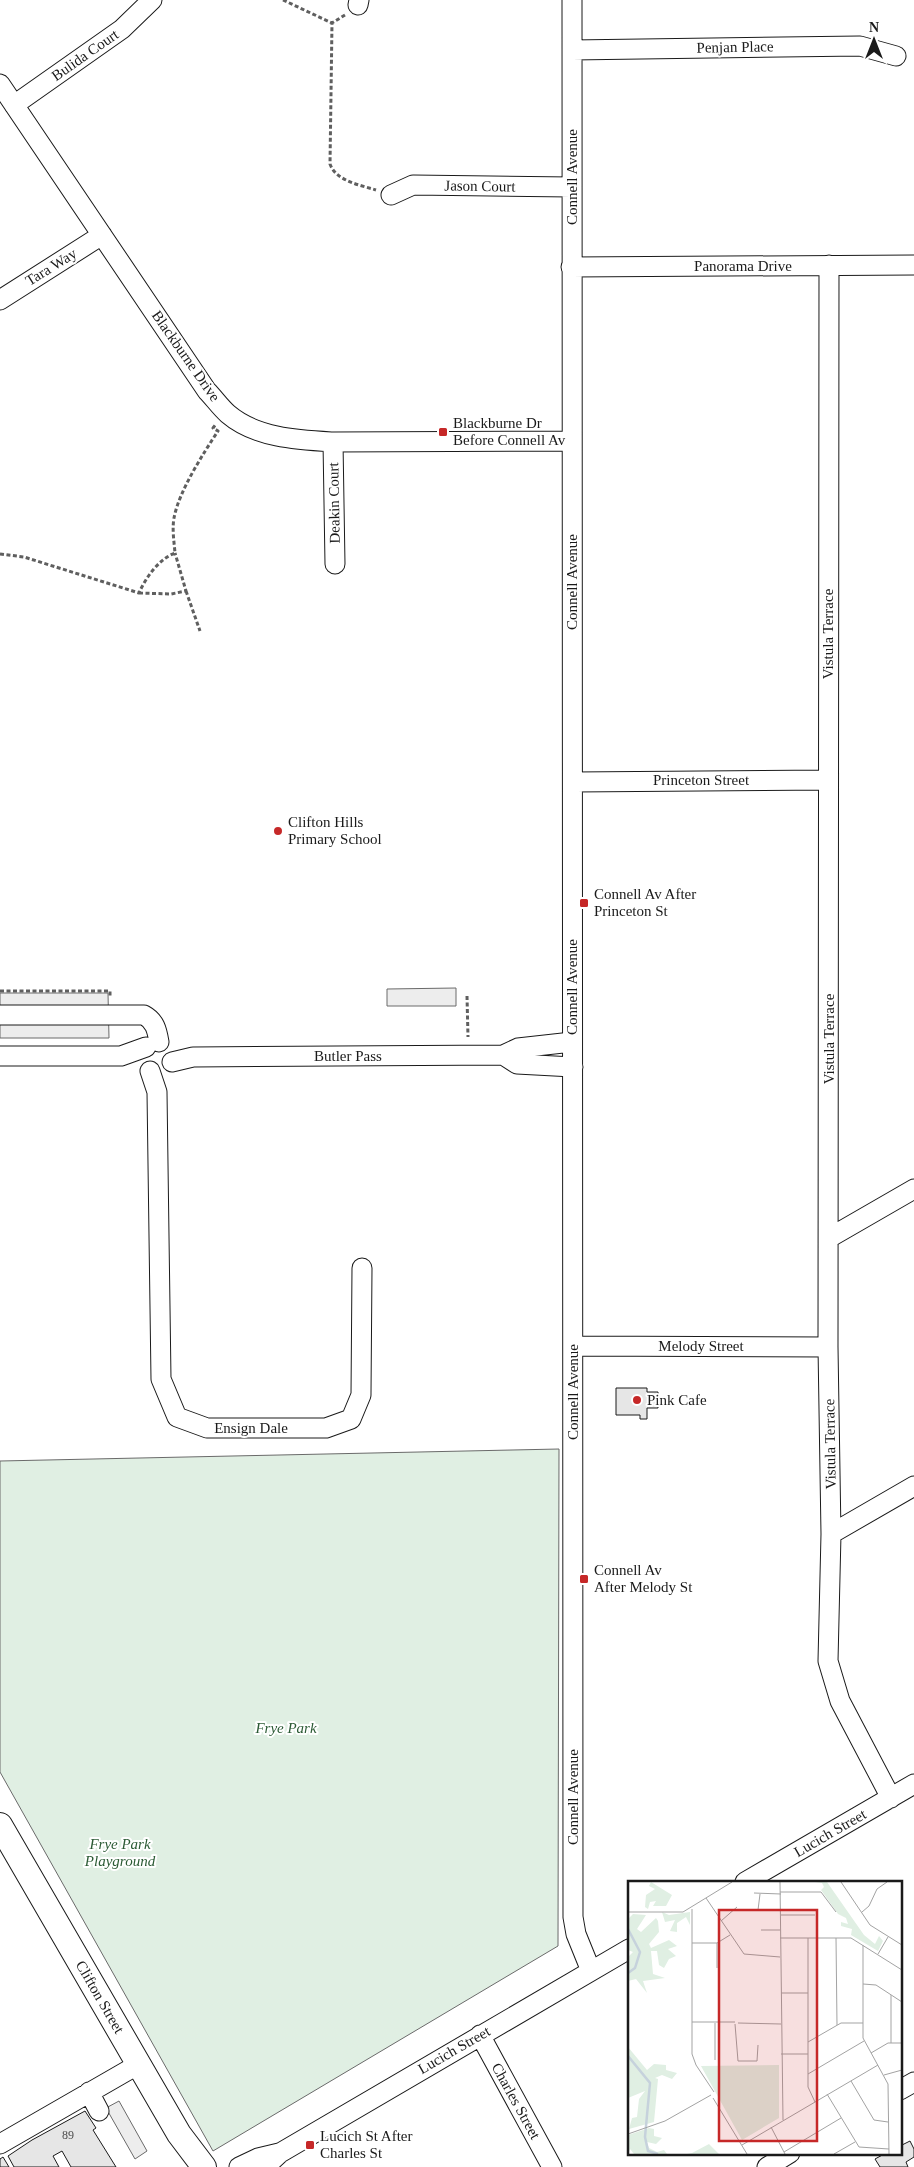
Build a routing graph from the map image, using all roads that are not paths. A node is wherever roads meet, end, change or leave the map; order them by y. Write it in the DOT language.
graph roads {
  1 [pos="152,0"];
  2 [pos="572,0"];
  3 [pos="572,50"];
  4 [pos="896,56"];
  5 [pos="0,84"];
  6 [pos="14,105"];
  7 [pos="572,187"];
  8 [pos="391,194"];
  9 [pos="102,235"];
  10 [pos="829,265"];
  11 [pos="914,265"];
  12 [pos="572,267"];
  13 [pos="0,300"];
  14 [pos="571,441"];
  15 [pos="333,442"];
  16 [pos="335,564"];
  17 [pos="828,780"];
  18 [pos="574,782"];
  19 [pos="0,1015"];
  20 [pos="572,1042"];
  21 [pos="503,1055"];
  22 [pos="0,1056"];
  23 [pos="158,1058"];
  24 [pos="573,1067"];
  25 [pos="914,1189"];
  26 [pos="829,1238"];
  27 [pos="362,1268"];
  28 [pos="573,1346"];
  29 [pos="828,1347"];
  30 [pos="914,1486"];
  31 [pos="830,1534"];
  32 [pos="914,1784"];
  33 [pos="891,1798"];
  34 [pos="0,1825"];
  35 [pos="0,1851"];
  36 [pos="747,1881"];
  37 [pos="628,1950"];
  38 [pos="591,1971"];
  39 [pos="480,2035"];
  40 [pos="134,2067"];
  41 [pos="914,2082"];
  42 [pos="902,2089"];
  43 [pos="88,2092"];
  44 [pos="99,2111"];
  45 [pos="0,2144"];
  46 [pos="280,2153"];
  47 [pos="788,2154"];
  48 [pos="187,2167"];
  49 [pos="204,2167"];
  50 [pos="239,2167"];
  51 [pos="265,2167"];
  52 [pos="552,2167"];
  53 [pos="767,2167"];
  1 -- 6 [label="street, Bulida Court"];
  2 -- 3 [label="street, Connell Avenue"];
  3 -- 4 [label="street, Penjan Place"];
  3 -- 7 [label="street, Connell Avenue"];
  5 -- 6 [label="street, Blackburne Drive"];
  6 -- 9 [label="street, Blackburne Drive"];
  7 -- 8 [label="street, Jason Court"];
  7 -- 12 [label="street, Connell Avenue"];
  9 -- 13 [label="street, Tara Way"];
  9 -- 15 [label="street, Blackburne Drive"];
  10 -- 11 [label="street, Panorama Drive"];
  10 -- 12 [label="street, Panorama Drive"];
  10 -- 17 [label="street, Vistula Terrace"];
  12 -- 14 [label="street, Connell Avenue"];
  14 -- 15 [label="street, Blackburne Drive"];
  14 -- 18 [label="street, Connell Avenue"];
  15 -- 16 [label="street, Deakin Court"];
  17 -- 18 [label="street, Princeton Street"];
  17 -- 26 [label="street, Vistula Terrace"];
  18 -- 20 [label="street, Connell Avenue"];
  19 -- 23 [label="street"];
  20 -- 21 [label="street, Butler Pass"];
  20 -- 24 [label="street, Connell Avenue"];
  21 -- 23 [label="street, Butler Pass"];
  21 -- 24 [label="street, Butler Pass"];
  22 -- 23 [label="street, Butler Pass"];
  23 -- 27 [label="street, Ensign Dale"];
  24 -- 28 [label="street, Connell Avenue"];
  25 -- 26 [label="street"];
  26 -- 29 [label="street, Vistula Terrace"];
  28 -- 29 [label="street, Melody Street"];
  28 -- 38 [label="street, Connell Avenue"];
  29 -- 31 [label="street, Vistula Terrace"];
  30 -- 31 [label="street"];
  31 -- 33 [label="street, Vistula Terrace"];
  32 -- 33 [label="street, Lucich Street"];
  33 -- 36 [label="street, Lucich Street"];
  34 -- 40 [label="main road, Clifton Street"];
  35 -- 40 [label="main road, Clifton Street"];
  37 -- 38 [label="street, Lucich Street"];
  38 -- 39 [label="street, Lucich Street"];
  39 -- 46 [label="street, Lucich Street"];
  39 -- 52 [label="street, Charles Street"];
  40 -- 43 [label="street"];
  40 -- 48 [label="main road, Clifton Street"];
  40 -- 49 [label="main road, Clifton Street"];
  41 -- 42 [label="street"];
  43 -- 44 [label="street"];
  43 -- 45 [label="street"];
  46 -- 50 [label="street, Lucich Street"];
  46 -- 51 [label="street, Lucich Street"];
  47 -- 53 [label="street"];
}
